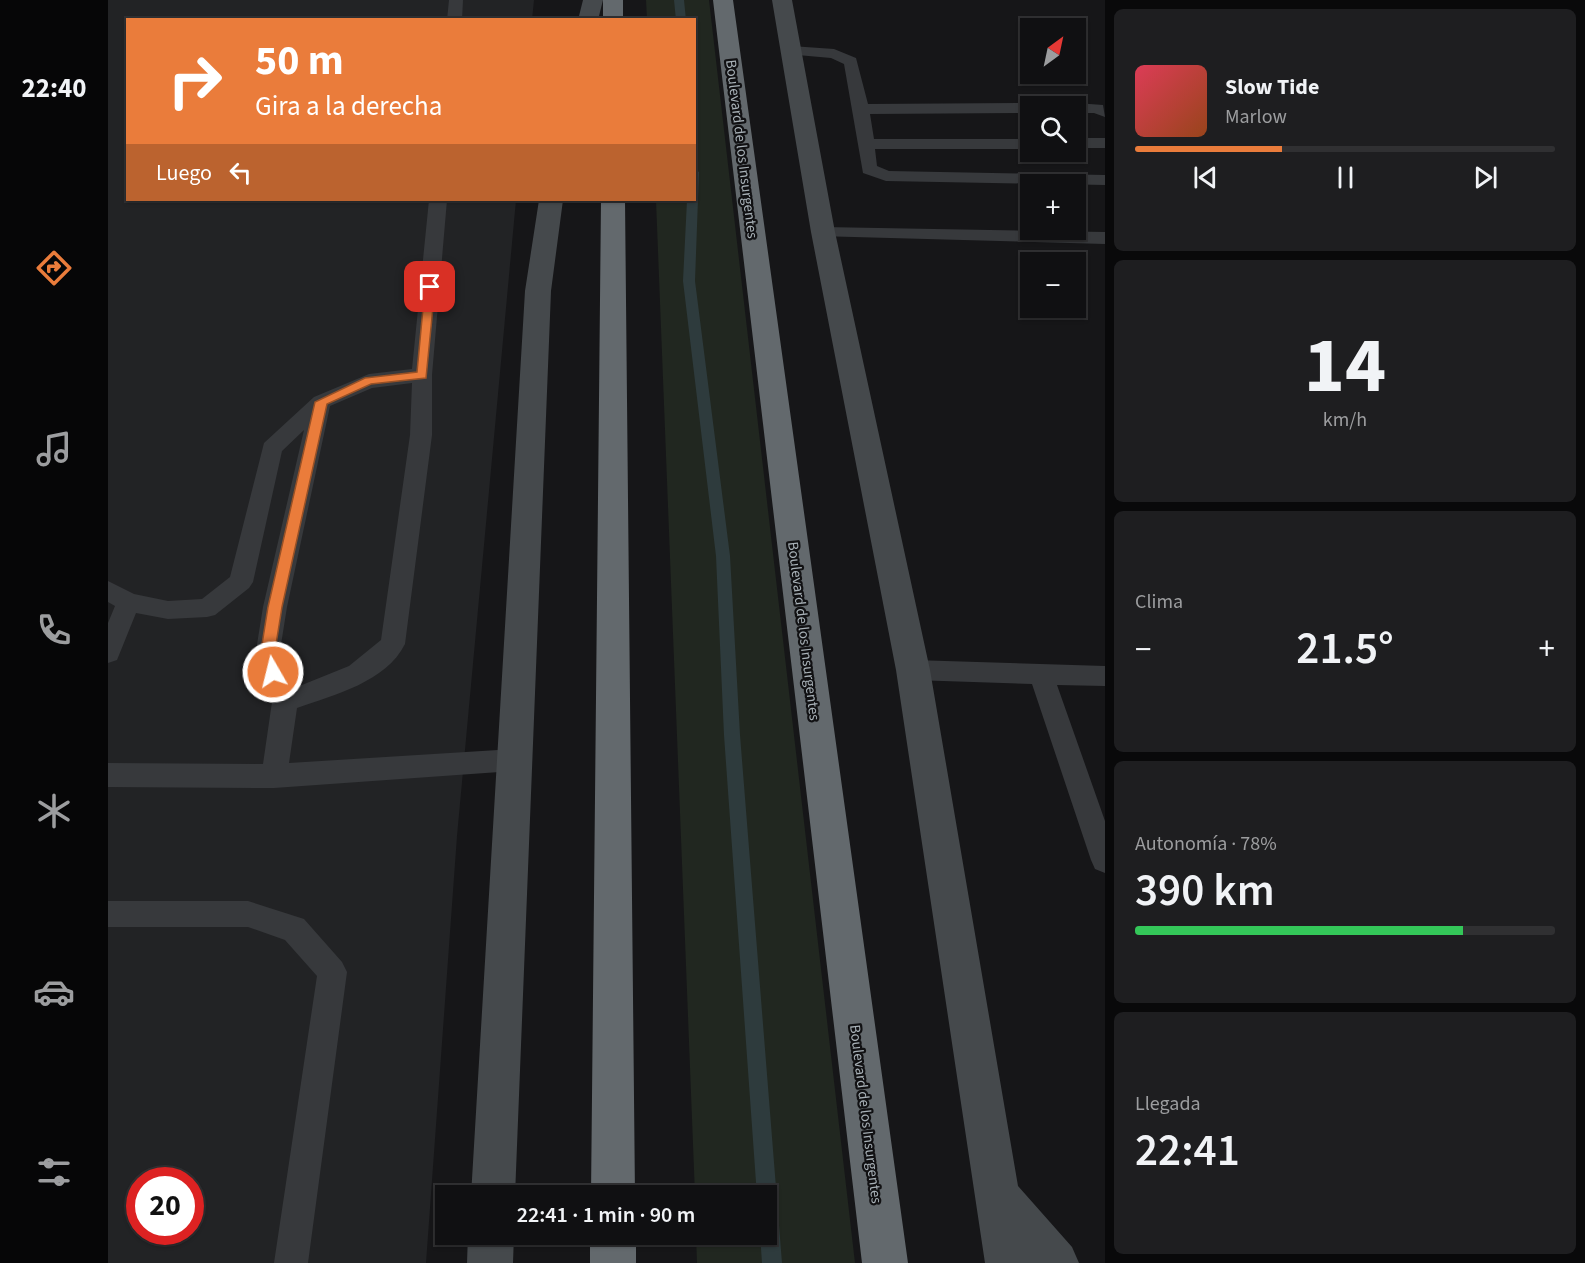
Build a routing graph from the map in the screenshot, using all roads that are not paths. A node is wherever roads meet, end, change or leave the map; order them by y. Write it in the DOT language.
graph roads {
  1 [pos="456,0"];
  2 [pos="593,0"];
  3 [pos="613,0"];
  4 [pos="723,0"];
  5 [pos="782,0"];
  6 [pos="454,18"];
  7 [pos="588,18"];
  8 [pos="613,18"];
  9 [pos="791,51"];
  10 [pos="1020,108"];
  11 [pos="1086,108"];
  12 [pos="861,109"];
  13 [pos="1105,112"];
  14 [pos="1086,143"];
  15 [pos="1105,143"];
  16 [pos="866,144"];
  17 [pos="1020,144"];
  18 [pos="1105,180"];
  19 [pos="438,201"];
  20 [pos="551,201"];
  21 [pos="613,201"];
  22 [pos="823,232"];
  23 [pos="1105,238"];
  24 [pos="422,375"];
  25 [pos="321,402"];
  26 [pos="118,596"];
  27 [pos="108,653"];
  28 [pos="913,670"];
  29 [pos="1041,675"];
  30 [pos="1105,676"];
  31 [pos="285,702"];
  32 [pos="514,760"];
  33 [pos="108,775"];
  34 [pos="274,776"];
  35 [pos="1105,860"];
  36 [pos="108,914"];
  37 [pos="494,1185"];
  38 [pos="613,1185"];
  39 [pos="995,1194"];
  40 [pos="491,1245"];
  41 [pos="613,1245"];
  42 [pos="291,1263"];
  43 [pos="490,1263"];
  44 [pos="613,1263"];
  45 [pos="885,1263"];
  46 [pos="1008,1263"];
  47 [pos="1056,1263"];
  1 -- 6 [label="lane"];
  2 -- 7 [label="street"];
  3 -- 8 [label="highway"];
  4 -- 45 [label="highway, Boulevard de los Insurgentes"];
  5 -- 9 [label="street"];
  9 -- 12 [label="lane"];
  9 -- 22 [label="street"];
  10 -- 12 [label="lane"];
  11 -- 13 [label="lane"];
  12 -- 16 [label="lane"];
  14 -- 15 [label="lane"];
  16 -- 17 [label="lane"];
  16 -- 18 [label="lane"];
  19 -- 24 [label="lane"];
  20 -- 32 [label="street"];
  21 -- 38 [label="highway"];
  22 -- 23 [label="lane"];
  22 -- 28 [label="street"];
  24 -- 25 [label="lane"];
  24 -- 31 [label="lane"];
  25 -- 26 [label="lane"];
  25 -- 31 [label="lane"];
  26 -- 27 [label="lane"];
  28 -- 29 [label="lane"];
  28 -- 39 [label="street"];
  29 -- 30 [label="lane"];
  29 -- 35 [label="lane"];
  31 -- 34 [label="lane"];
  32 -- 34 [label="lane"];
  32 -- 37 [label="street"];
  33 -- 34 [label="lane"];
  36 -- 42 [label="lane"];
  39 -- 46 [label="street"];
  39 -- 47 [label="street"];
  40 -- 43 [label="street"];
  41 -- 44 [label="highway"];
}
